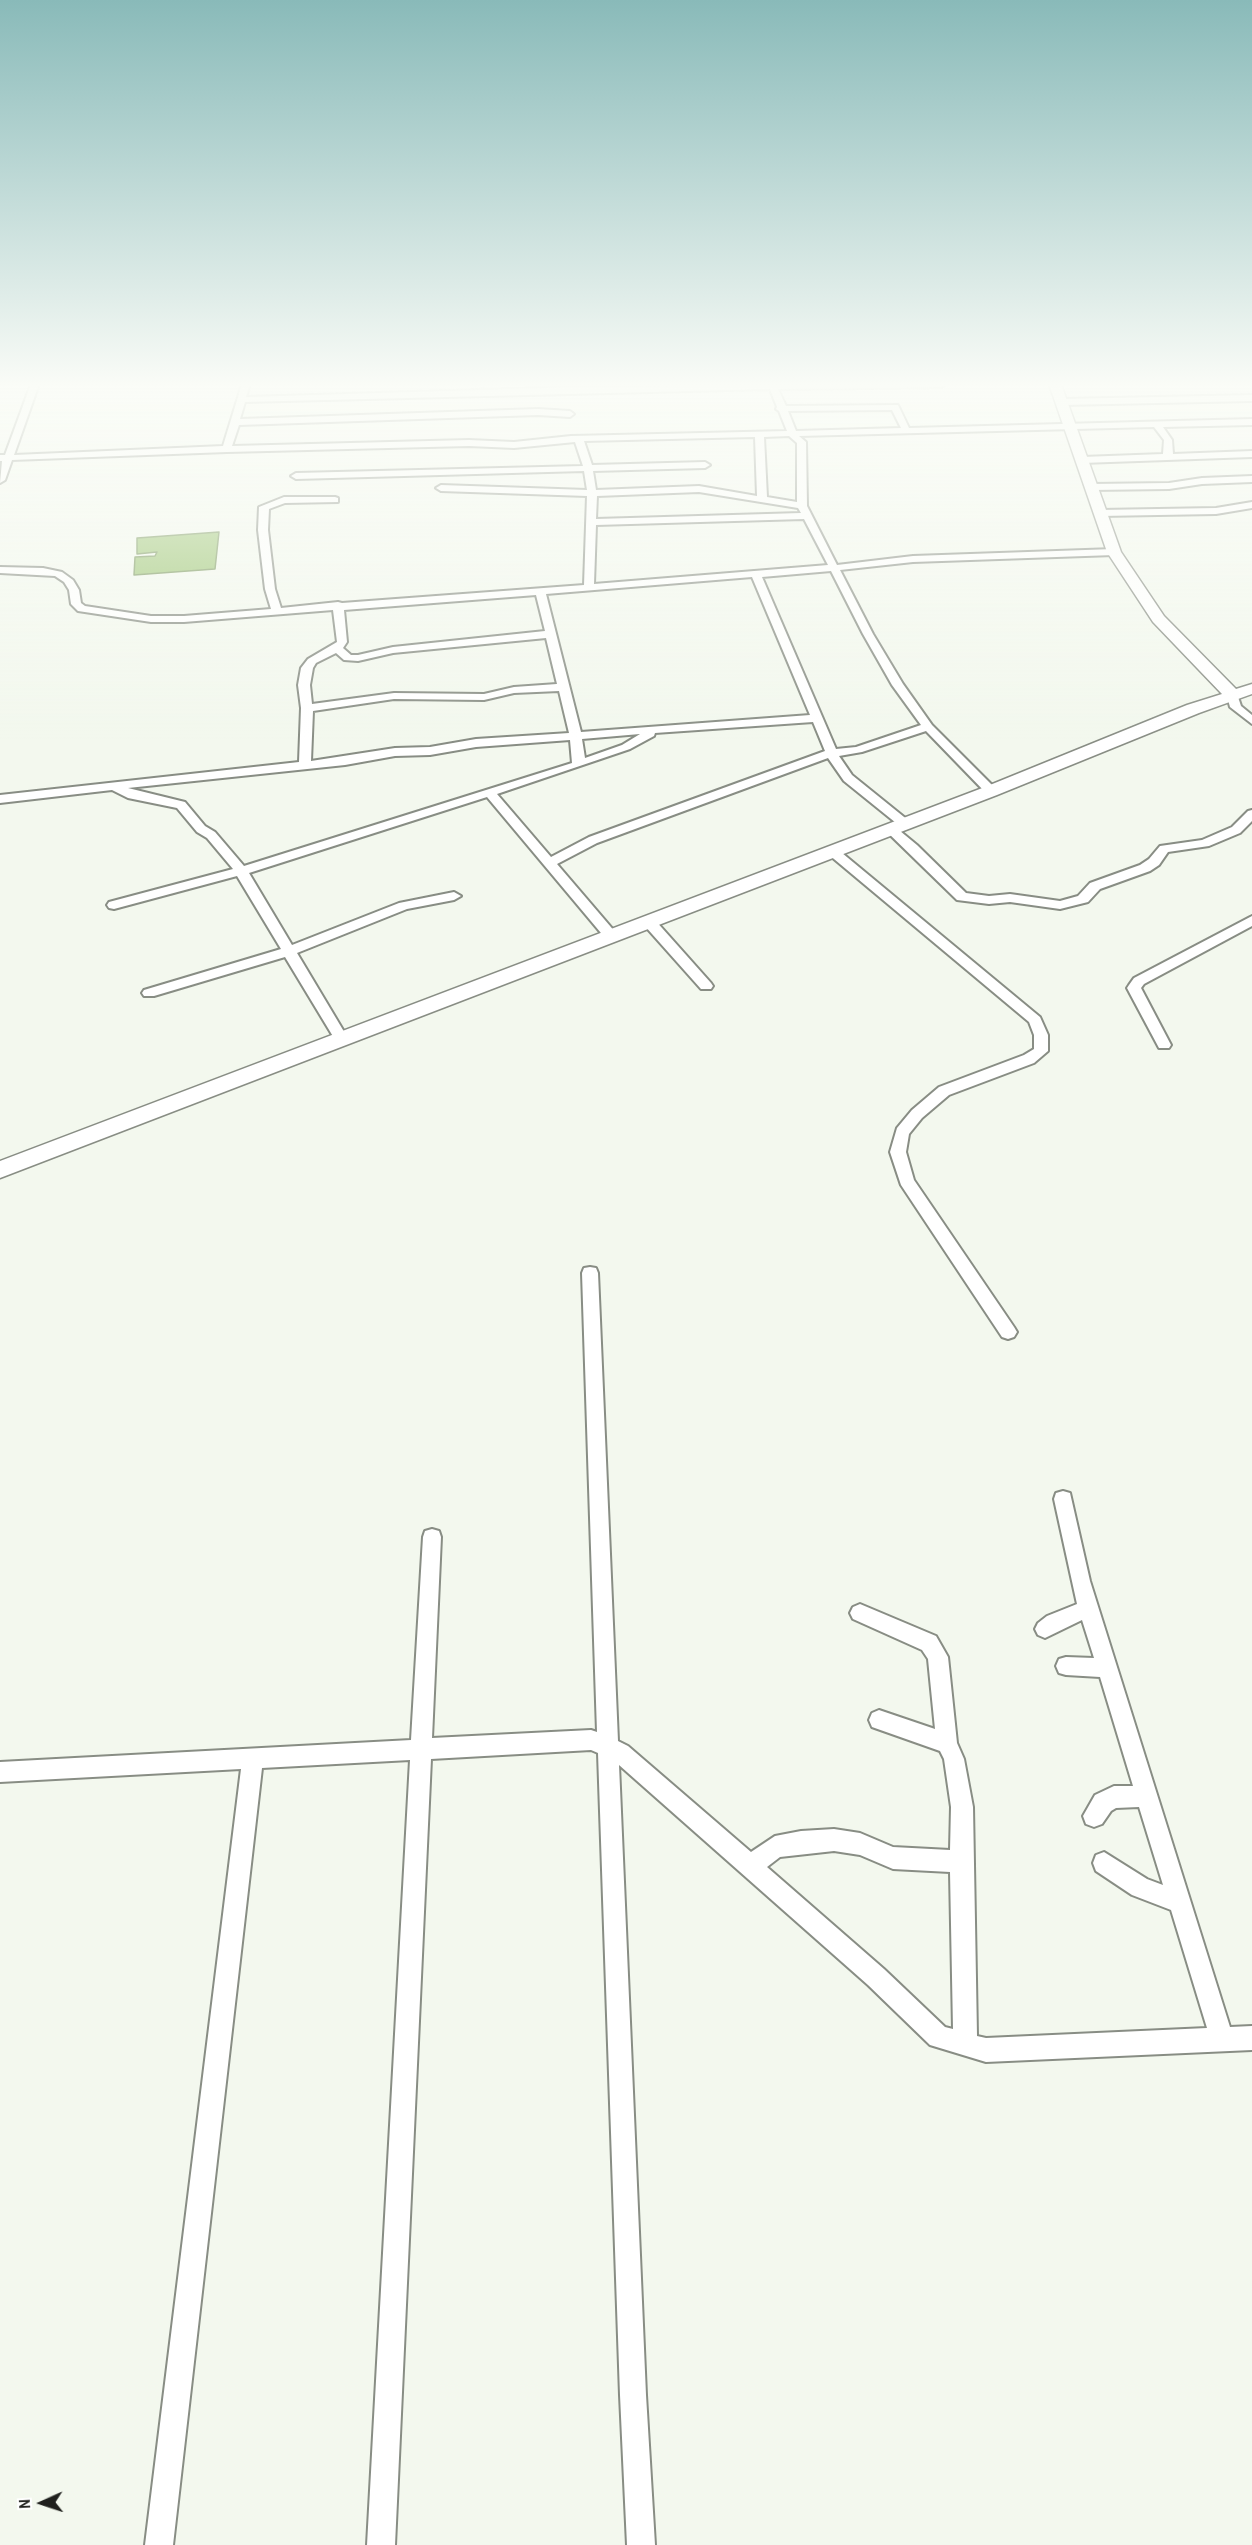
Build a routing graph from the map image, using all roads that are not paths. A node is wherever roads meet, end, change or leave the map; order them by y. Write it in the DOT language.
graph roads {
  1 [pos="276,503"];
  2 [pos="592,503"];
  3 [pos="773,503"];
  4 [pos="805,503"];
  5 [pos="1096,503"];
  6 [pos="1252,505"];
  7 [pos="805,511"];
  8 [pos="1100,513"];
  9 [pos="591,522"];
  10 [pos="1114,552"];
  11 [pos="834,568"];
  12 [pos="0,570"];
  13 [pos="756,574"];
  14 [pos="589,588"];
  15 [pos="540,591"];
  16 [pos="338,605"];
  17 [pos="277,611"];
  18 [pos="551,634"];
  19 [pos="337,648"];
  20 [pos="564,687"];
  21 [pos="1252,689"];
  22 [pos="1233,696"];
  23 [pos="307,708"];
  24 [pos="818,718"];
  25 [pos="1252,722"];
  26 [pos="928,727"];
  27 [pos="656,731"];
  28 [pos="576,737"];
  29 [pos="832,753"];
  30 [pos="305,765"];
  31 [pos="577,765"];
  32 [pos="111,785"];
  33 [pos="991,791"];
  34 [pos="490,793"];
  35 [pos="0,799"];
  36 [pos="1252,814"];
  37 [pos="897,826"];
  38 [pos="832,851"];
  39 [pos="549,863"];
  40 [pos="241,872"];
  41 [pos="454,896"];
  42 [pos="114,905"];
  43 [pos="1252,920"];
  44 [pos="649,922"];
  45 [pos="611,936"];
  46 [pos="290,951"];
  47 [pos="706,986"];
  48 [pos="149,993"];
  49 [pos="342,1040"];
  50 [pos="1164,1045"];
  51 [pos="0,1170"];
  52 [pos="590,1273"];
  53 [pos="1008,1332"];
  54 [pos="1063,1499"];
  55 [pos="432,1537"];
  56 [pos="1089,1608"];
  57 [pos="860,1613"];
  58 [pos="1045,1629"];
  59 [pos="1066,1666"];
  60 [pos="1107,1668"];
  61 [pos="879,1720"];
  62 [pos="947,1743"];
  63 [pos="609,1748"];
  64 [pos="422,1749"];
  65 [pos="253,1757"];
  66 [pos="0,1772"];
  67 [pos="1147,1796"];
  68 [pos="1094,1816"];
  69 [pos="961,1862"];
  70 [pos="1104,1863"];
  71 [pos="750,1866"];
  72 [pos="1179,1902"];
  73 [pos="1252,2038"];
  74 [pos="1222,2039"];
  75 [pos="965,2044"];
  76 [pos="159,2545"];
  77 [pos="381,2545"];
  78 [pos="641,2545"];
  1 -- 17 [label="street"];
  2 -- 9 [label="street"];
  3 -- 7 [label="street"];
  4 -- 7 [label="street"];
  5 -- 8 [label="main road"];
  6 -- 8 [label="street"];
  7 -- 9 [label="street"];
  7 -- 11 [label="street"];
  8 -- 10 [label="main road"];
  9 -- 14 [label="street"];
  10 -- 11 [label="street"];
  10 -- 22 [label="main road"];
  11 -- 13 [label="street"];
  11 -- 26 [label="street"];
  12 -- 17 [label="street"];
  13 -- 14 [label="street"];
  13 -- 24 [label="street"];
  14 -- 15 [label="street"];
  15 -- 16 [label="street"];
  15 -- 18 [label="street"];
  16 -- 17 [label="street"];
  16 -- 19 [label="street"];
  18 -- 19 [label="street"];
  18 -- 20 [label="street"];
  19 -- 23 [label="street"];
  20 -- 23 [label="street"];
  20 -- 28 [label="street"];
  21 -- 22 [label="main road"];
  22 -- 25 [label="street"];
  22 -- 33 [label="main road"];
  23 -- 30 [label="street"];
  24 -- 27 [label="street"];
  24 -- 29 [label="street"];
  26 -- 29 [label="street"];
  26 -- 33 [label="street"];
  27 -- 28 [label="street"];
  27 -- 31 [label="street"];
  28 -- 30 [label="street"];
  28 -- 31 [label="street"];
  29 -- 37 [label="street"];
  29 -- 39 [label="street"];
  30 -- 32 [label="street"];
  31 -- 34 [label="street"];
  32 -- 35 [label="street"];
  32 -- 40 [label="street"];
  33 -- 37 [label="main road"];
  34 -- 39 [label="street"];
  34 -- 40 [label="street"];
  36 -- 37 [label="street"];
  37 -- 38 [label="main road"];
  38 -- 44 [label="main road"];
  38 -- 53 [label="street"];
  39 -- 45 [label="street"];
  40 -- 42 [label="street"];
  40 -- 46 [label="street"];
  41 -- 46 [label="street"];
  43 -- 50 [label="street"];
  44 -- 45 [label="main road"];
  44 -- 47 [label="street"];
  45 -- 49 [label="main road"];
  46 -- 48 [label="street"];
  46 -- 49 [label="street"];
  49 -- 51 [label="main road"];
  52 -- 63 [label="street"];
  54 -- 56 [label="street"];
  55 -- 64 [label="street"];
  56 -- 58 [label="street"];
  56 -- 60 [label="street"];
  57 -- 62 [label="street"];
  59 -- 60 [label="street"];
  60 -- 67 [label="street"];
  61 -- 62 [label="street"];
  62 -- 69 [label="street"];
  63 -- 64 [label="street"];
  63 -- 71 [label="street"];
  63 -- 78 [label="street"];
  64 -- 65 [label="street"];
  64 -- 77 [label="street"];
  65 -- 66 [label="street"];
  65 -- 76 [label="street"];
  67 -- 68 [label="street"];
  67 -- 72 [label="street"];
  69 -- 71 [label="street"];
  69 -- 75 [label="street"];
  70 -- 72 [label="street"];
  71 -- 75 [label="street"];
  72 -- 74 [label="street"];
  73 -- 74 [label="street"];
  74 -- 75 [label="street"];
}
